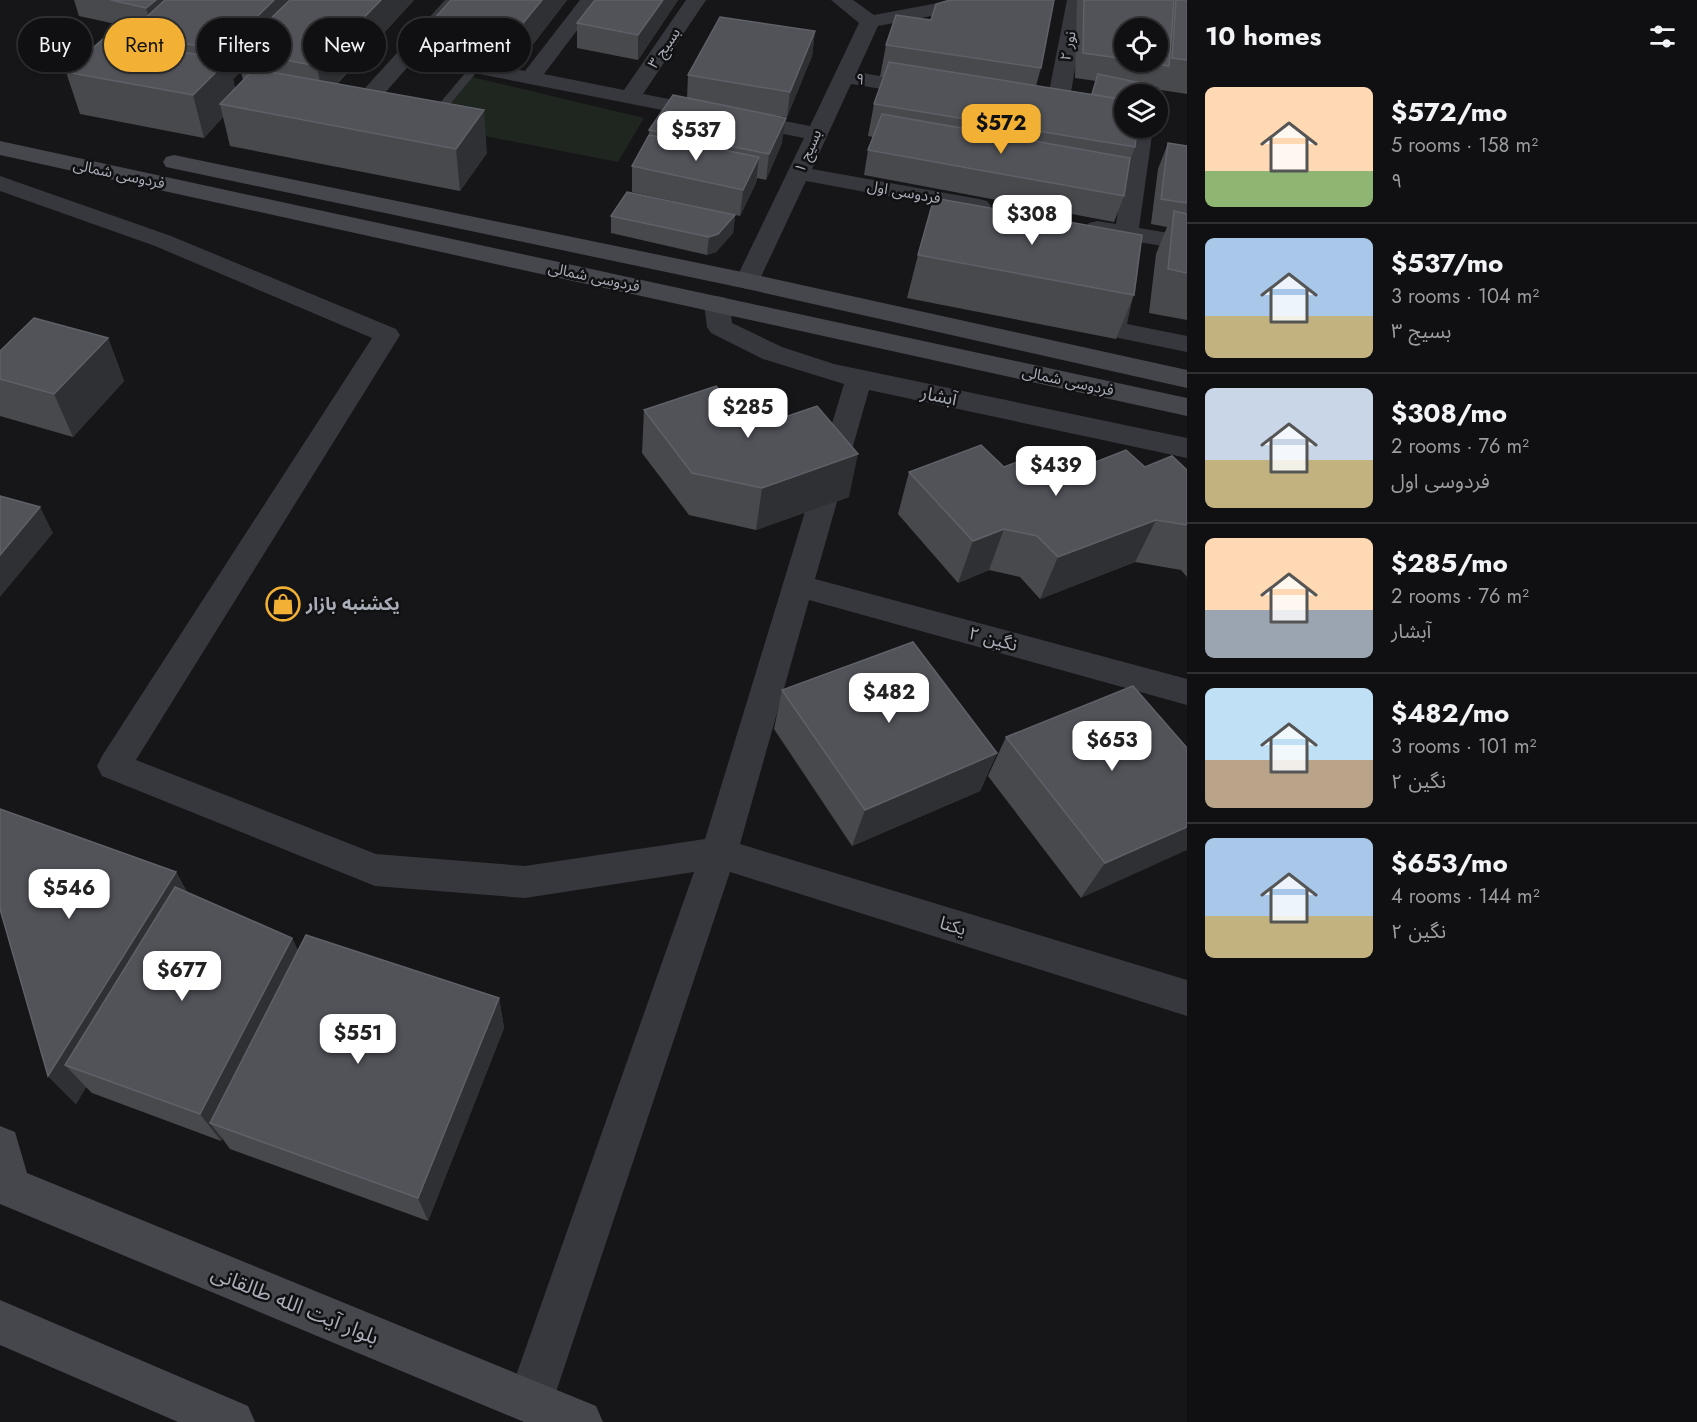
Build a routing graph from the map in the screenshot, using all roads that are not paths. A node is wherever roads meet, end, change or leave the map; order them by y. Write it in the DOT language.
graph roads {
  1 [pos="456,0"];
  2 [pos="590,0"];
  3 [pos="696,0"];
  4 [pos="841,0"];
  5 [pos="984,0"];
  6 [pos="1077,0"];
  7 [pos="440,18"];
  8 [pos="870,22"];
  9 [pos="398,66"];
  10 [pos="471,72"];
  11 [pos="507,72"];
  12 [pos="532,76"];
  13 [pos="843,76"];
  14 [pos="948,94"];
  15 [pos="631,96"];
  16 [pos="1060,106"];
  17 [pos="331,110"];
  18 [pos="354,114"];
  19 [pos="377,119"];
  20 [pos="0,126"];
  21 [pos="418,129"];
  22 [pos="815,134"];
  23 [pos="1140,138"];
  24 [pos="0,148"];
  25 [pos="32,155"];
  26 [pos="0,156"];
  27 [pos="799,173"];
  28 [pos="0,183"];
  29 [pos="997,209"];
  30 [pos="1079,224"];
  31 [pos="1126,233"];
  32 [pos="1187,243"];
  33 [pos="747,282"];
  34 [pos="717,304"];
  35 [pos="1187,344"];
  36 [pos="860,378"];
  37 [pos="1187,379"];
  38 [pos="1187,407"];
  39 [pos="1187,448"];
  40 [pos="798,586"];
  41 [pos="1187,692"];
  42 [pos="719,853"];
  43 [pos="1187,998"];
  44 [pos="5,1167"];
  45 [pos="0,1322"];
  46 [pos="530,1401"];
  47 [pos="232,1422"];
  48 [pos="580,1422"];
  1 -- 7 [label="street"];
  2 -- 12 [label="street"];
  3 -- 15 [label="street, بسیج ۳"];
  4 -- 8 [label="street"];
  5 -- 8 [label="street"];
  6 -- 16 [label="street, نور ۲"];
  8 -- 13 [label="street, بسیج ۱"];
  9 -- 18 [label="street"];
  10 -- 21 [label="lane"];
  11 -- 12 [label="street"];
  12 -- 15 [label="street"];
  13 -- 14 [label="street, ۹"];
  13 -- 22 [label="street, بسیج ۱"];
  15 -- 22 [label="street"];
  17 -- 18 [label="street"];
  18 -- 19 [label="street"];
  20 -- 33 [label="main road, فردوسی شمالی"];
  22 -- 27 [label="street, بسیج ۱"];
  23 -- 31 [label="street"];
  24 -- 25 [label="main road, فردوسی شمالی"];
  25 -- 26 [label="main road"];
  25 -- 34 [label="main road, فردوسی شمالی"];
  27 -- 29 [label="street, فردوسی اول"];
  27 -- 33 [label="street, بسیج ۱"];
  28 -- 42 [label="street"];
  30 -- 31 [label="street"];
  31 -- 32 [label="street"];
  31 -- 35 [label="street"];
  33 -- 37 [label="main road, فردوسی شمالی"];
  34 -- 36 [label="street, آبشار"];
  34 -- 38 [label="main road, فردوسی شمالی"];
  36 -- 39 [label="street, آبشار"];
  36 -- 40 [label="street"];
  40 -- 41 [label="street, نگین ۲"];
  40 -- 42 [label="street"];
  42 -- 43 [label="street, یکتا"];
  42 -- 46 [label="street"];
  44 -- 46 [label="main road, بلوار آیت الله طالقانی"];
  45 -- 47 [label="main road"];
  46 -- 48 [label="main road, بلوار آیت الله طالقانی"];
}
